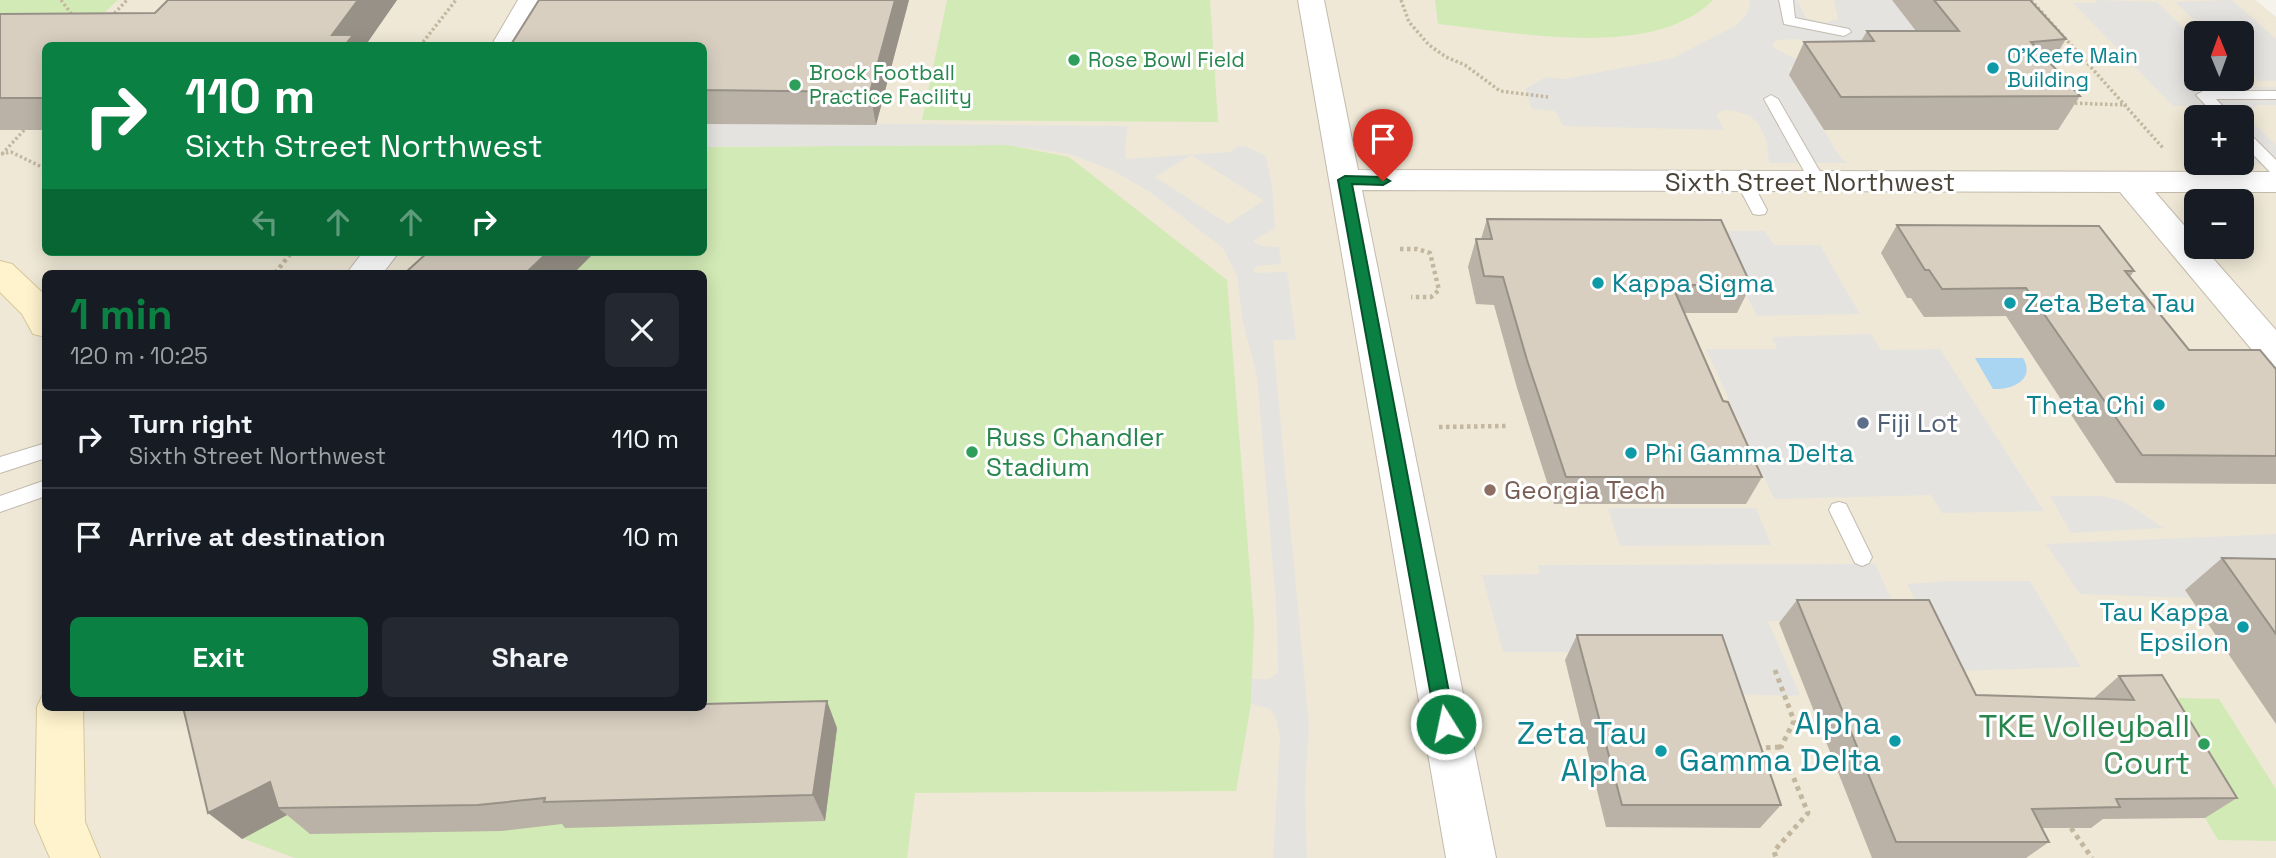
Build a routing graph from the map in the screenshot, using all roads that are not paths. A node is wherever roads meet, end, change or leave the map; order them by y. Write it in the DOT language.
graph roads {
  1 [pos="531,0"];
  2 [pos="1311,0"];
  3 [pos="1786,0"];
  4 [pos="1844,32"];
  5 [pos="507,42"];
  6 [pos="2276,95"];
  7 [pos="1771,99"];
  8 [pos="2213,105"];
  9 [pos="2254,146"];
  10 [pos="2276,169"];
  11 [pos="1345,180"];
  12 [pos="1744,182"];
  13 [pos="1818,182"];
  14 [pos="2276,182"];
  15 [pos="2130,183"];
  16 [pos="1759,210"];
  17 [pos="379,256"];
  18 [pos="367,270"];
  19 [pos="0,272"];
  20 [pos="42,317"];
  21 [pos="2276,354"];
  22 [pos="42,451"];
  23 [pos="0,465"];
  24 [pos="42,489"];
  25 [pos="0,504"];
  26 [pos="1839,510"];
  27 [pos="1862,557"];
  28 [pos="60,711"];
  29 [pos="75,858"];
  30 [pos="1471,858"];
  1 -- 5 [label="street"];
  2 -- 11 [label="street"];
  3 -- 4 [label="lane"];
  6 -- 8 [label="lane"];
  7 -- 13 [label="lane"];
  9 -- 10 [label="lane"];
  11 -- 12 [label="street, Sixth Street Northwest"];
  11 -- 30 [label="street"];
  12 -- 13 [label="street, Sixth Street Northwest"];
  12 -- 16 [label="lane"];
  13 -- 15 [label="street, Sixth Street Northwest"];
  14 -- 15 [label="street, Sixth Street Northwest"];
  15 -- 21 [label="street"];
  17 -- 18 [label="street"];
  19 -- 20 [label="street"];
  22 -- 23 [label="lane"];
  24 -- 25 [label="lane"];
  26 -- 27 [label="lane"];
  28 -- 29 [label="street"];
}
